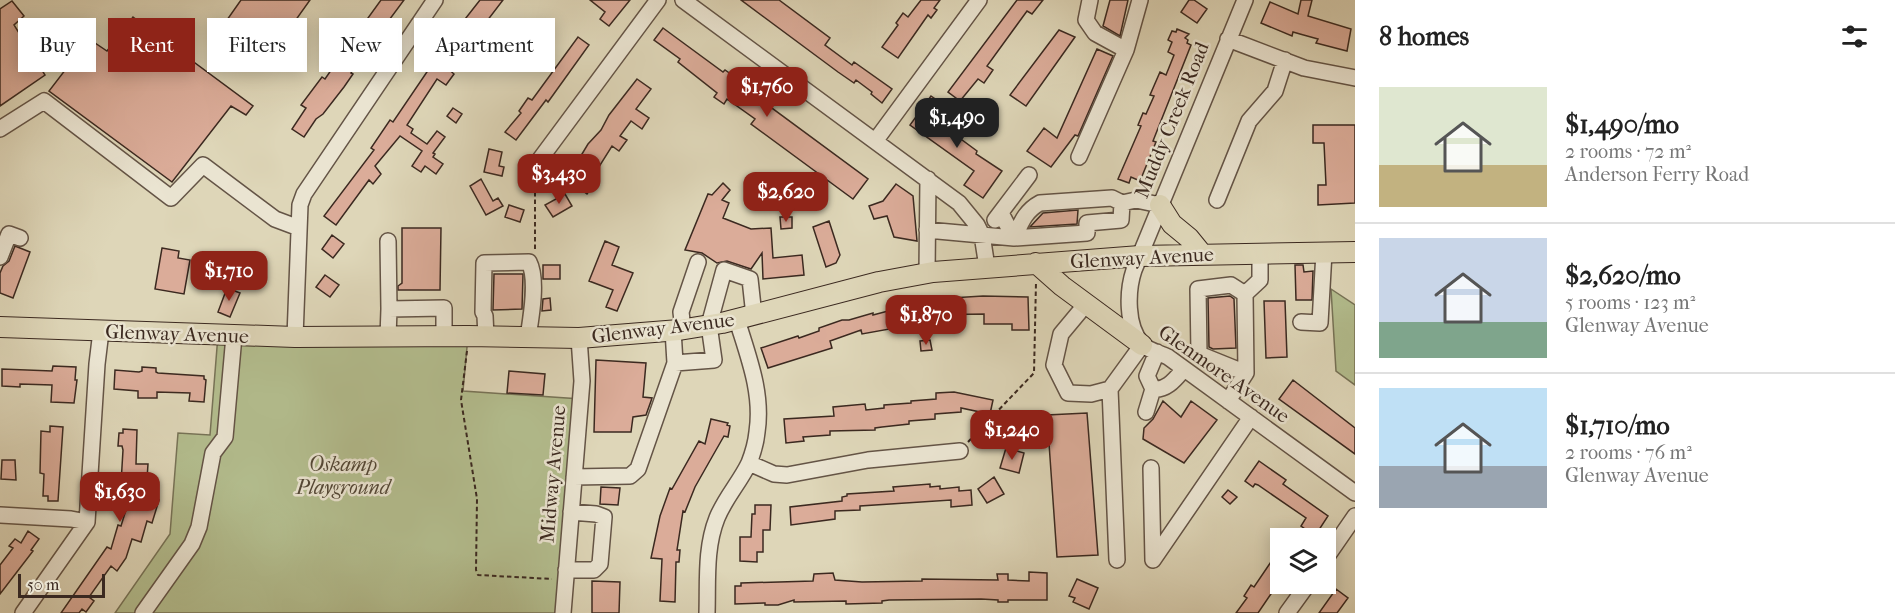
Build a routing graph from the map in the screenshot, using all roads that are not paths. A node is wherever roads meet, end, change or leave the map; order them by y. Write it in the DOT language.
graph roads {
  1 [pos="435,0"];
  2 [pos="658,0"];
  3 [pos="683,0"];
  4 [pos="979,0"];
  5 [pos="1090,0"];
  6 [pos="1140,0"];
  7 [pos="1245,0"];
  8 [pos="1228,39"];
  9 [pos="1125,50"];
  10 [pos="1285,60"];
  11 [pos="1355,78"];
  12 [pos="0,129"];
  13 [pos="876,140"];
  14 [pos="1079,158"];
  15 [pos="529,174"];
  16 [pos="1029,175"];
  17 [pos="928,179"];
  18 [pos="1217,200"];
  19 [pos="1122,203"];
  20 [pos="1160,205"];
  21 [pos="1000,213"];
  22 [pos="299,228"];
  23 [pos="927,230"];
  24 [pos="1087,233"];
  25 [pos="986,235"];
  26 [pos="20,238"];
  27 [pos="1014,238"];
  28 [pos="388,241"];
  29 [pos="1324,252"];
  30 [pos="1355,252"];
  31 [pos="1260,253"];
  32 [pos="1202,254"];
  33 [pos="1140,256"];
  34 [pos="0,257"];
  35 [pos="1088,260"];
  36 [pos="698,262"];
  37 [pos="1036,263"];
  38 [pos="987,267"];
  39 [pos="927,273"];
  40 [pos="1245,294"];
  41 [pos="1086,304"];
  42 [pos="388,309"];
  43 [pos="745,318"];
  44 [pos="1301,322"];
  45 [pos="709,325"];
  46 [pos="0,327"];
  47 [pos="678,330"];
  48 [pos="101,331"];
  49 [pos="234,336"];
  50 [pos="444,336"];
  51 [pos="477,336"];
  52 [pos="295,337"];
  53 [pos="388,337"];
  54 [pos="528,337"];
  55 [pos="579,338"];
  56 [pos="1150,348"];
  57 [pos="675,363"];
  58 [pos="1184,369"];
  59 [pos="1246,373"];
  60 [pos="1110,389"];
  61 [pos="1153,389"];
  62 [pos="1228,401"];
  63 [pos="1146,412"];
  64 [pos="1251,417"];
  65 [pos="960,451"];
  66 [pos="749,463"];
  67 [pos="1151,468"];
  68 [pos="574,477"];
  69 [pos="1355,493"];
  70 [pos="571,512"];
  71 [pos="0,515"];
  72 [pos="1355,516"];
  73 [pos="87,522"];
  74 [pos="1336,544"];
  75 [pos="1117,560"];
  76 [pos="566,575"];
  77 [pos="1301,594"];
  78 [pos="23,613"];
  79 [pos="143,613"];
  80 [pos="563,613"];
  81 [pos="707,613"];
  82 [pos="1287,613"];
  1 -- 22 [label="street"];
  2 -- 15 [label="street"];
  3 -- 13 [label="street"];
  4 -- 13 [label="street"];
  5 -- 9 [label="street"];
  6 -- 9 [label="street"];
  7 -- 8 [label="street, Muddy Creek Road"];
  8 -- 10 [label="street"];
  8 -- 20 [label="street, Muddy Creek Road"];
  9 -- 14 [label="street"];
  10 -- 11 [label="street"];
  10 -- 18 [label="street"];
  12 -- 22 [label="street"];
  13 -- 17 [label="street"];
  16 -- 21 [label="street"];
  17 -- 23 [label="street"];
  17 -- 25 [label="street"];
  19 -- 20 [label="street"];
  19 -- 24 [label="street"];
  19 -- 27 [label="street"];
  20 -- 32 [label="main road"];
  20 -- 33 [label="street, Muddy Creek Road"];
  21 -- 25 [label="street"];
  21 -- 27 [label="street"];
  22 -- 52 [label="street"];
  23 -- 25 [label="street"];
  23 -- 39 [label="street"];
  24 -- 27 [label="street"];
  24 -- 35 [label="street"];
  25 -- 27 [label="street"];
  25 -- 38 [label="street"];
  26 -- 34 [label="street"];
  28 -- 42 [label="street"];
  29 -- 30 [label="main road, Glenway Avenue"];
  29 -- 31 [label="main road, Glenway Avenue"];
  29 -- 44 [label="street"];
  31 -- 32 [label="main road, Glenway Avenue"];
  31 -- 40 [label="street"];
  32 -- 33 [label="main road, Glenway Avenue"];
  33 -- 35 [label="main road, Glenway Avenue"];
  33 -- 56 [label="street, Glenmore Avenue"];
  35 -- 37 [label="main road, Glenway Avenue"];
  36 -- 47 [label="street"];
  37 -- 38 [label="main road, Glenway Avenue"];
  37 -- 41 [label="main road"];
  38 -- 39 [label="main road, Glenway Avenue"];
  39 -- 43 [label="main road, Glenway Avenue"];
  40 -- 59 [label="street"];
  40 -- 59 [label="street"];
  41 -- 56 [label="main road"];
  41 -- 60 [label="street"];
  42 -- 50 [label="street"];
  42 -- 53 [label="street"];
  43 -- 45 [label="main road, Glenway Avenue"];
  43 -- 45 [label="street"];
  43 -- 66 [label="street"];
  45 -- 47 [label="main road, Glenway Avenue"];
  45 -- 57 [label="street"];
  46 -- 48 [label="main road, Glenway Avenue"];
  47 -- 55 [label="main road, Glenway Avenue"];
  47 -- 57 [label="street"];
  48 -- 49 [label="main road, Glenway Avenue"];
  48 -- 73 [label="street"];
  49 -- 52 [label="main road, Glenway Avenue"];
  49 -- 79 [label="street"];
  50 -- 51 [label="main road, Glenway Avenue"];
  50 -- 53 [label="main road, Glenway Avenue"];
  51 -- 54 [label="main road, Glenway Avenue"];
  51 -- 54 [label="street"];
  52 -- 53 [label="main road, Glenway Avenue"];
  54 -- 55 [label="main road, Glenway Avenue"];
  55 -- 68 [label="street, Midway Avenue"];
  56 -- 58 [label="street, Glenmore Avenue"];
  56 -- 60 [label="street"];
  56 -- 61 [label="street"];
  57 -- 68 [label="street"];
  58 -- 61 [label="street"];
  58 -- 62 [label="street, Glenmore Avenue"];
  59 -- 62 [label="street"];
  60 -- 75 [label="street"];
  61 -- 63 [label="street"];
  62 -- 64 [label="street, Glenmore Avenue"];
  64 -- 67 [label="street"];
  64 -- 69 [label="street, Glenmore Avenue"];
  65 -- 66 [label="street"];
  66 -- 81 [label="street"];
  68 -- 70 [label="street, Midway Avenue"];
  70 -- 76 [label="street, Midway Avenue"];
  70 -- 76 [label="street"];
  71 -- 73 [label="street"];
  72 -- 74 [label="street"];
  73 -- 78 [label="street"];
  76 -- 80 [label="street, Midway Avenue"];
  77 -- 82 [label="street"];
}
